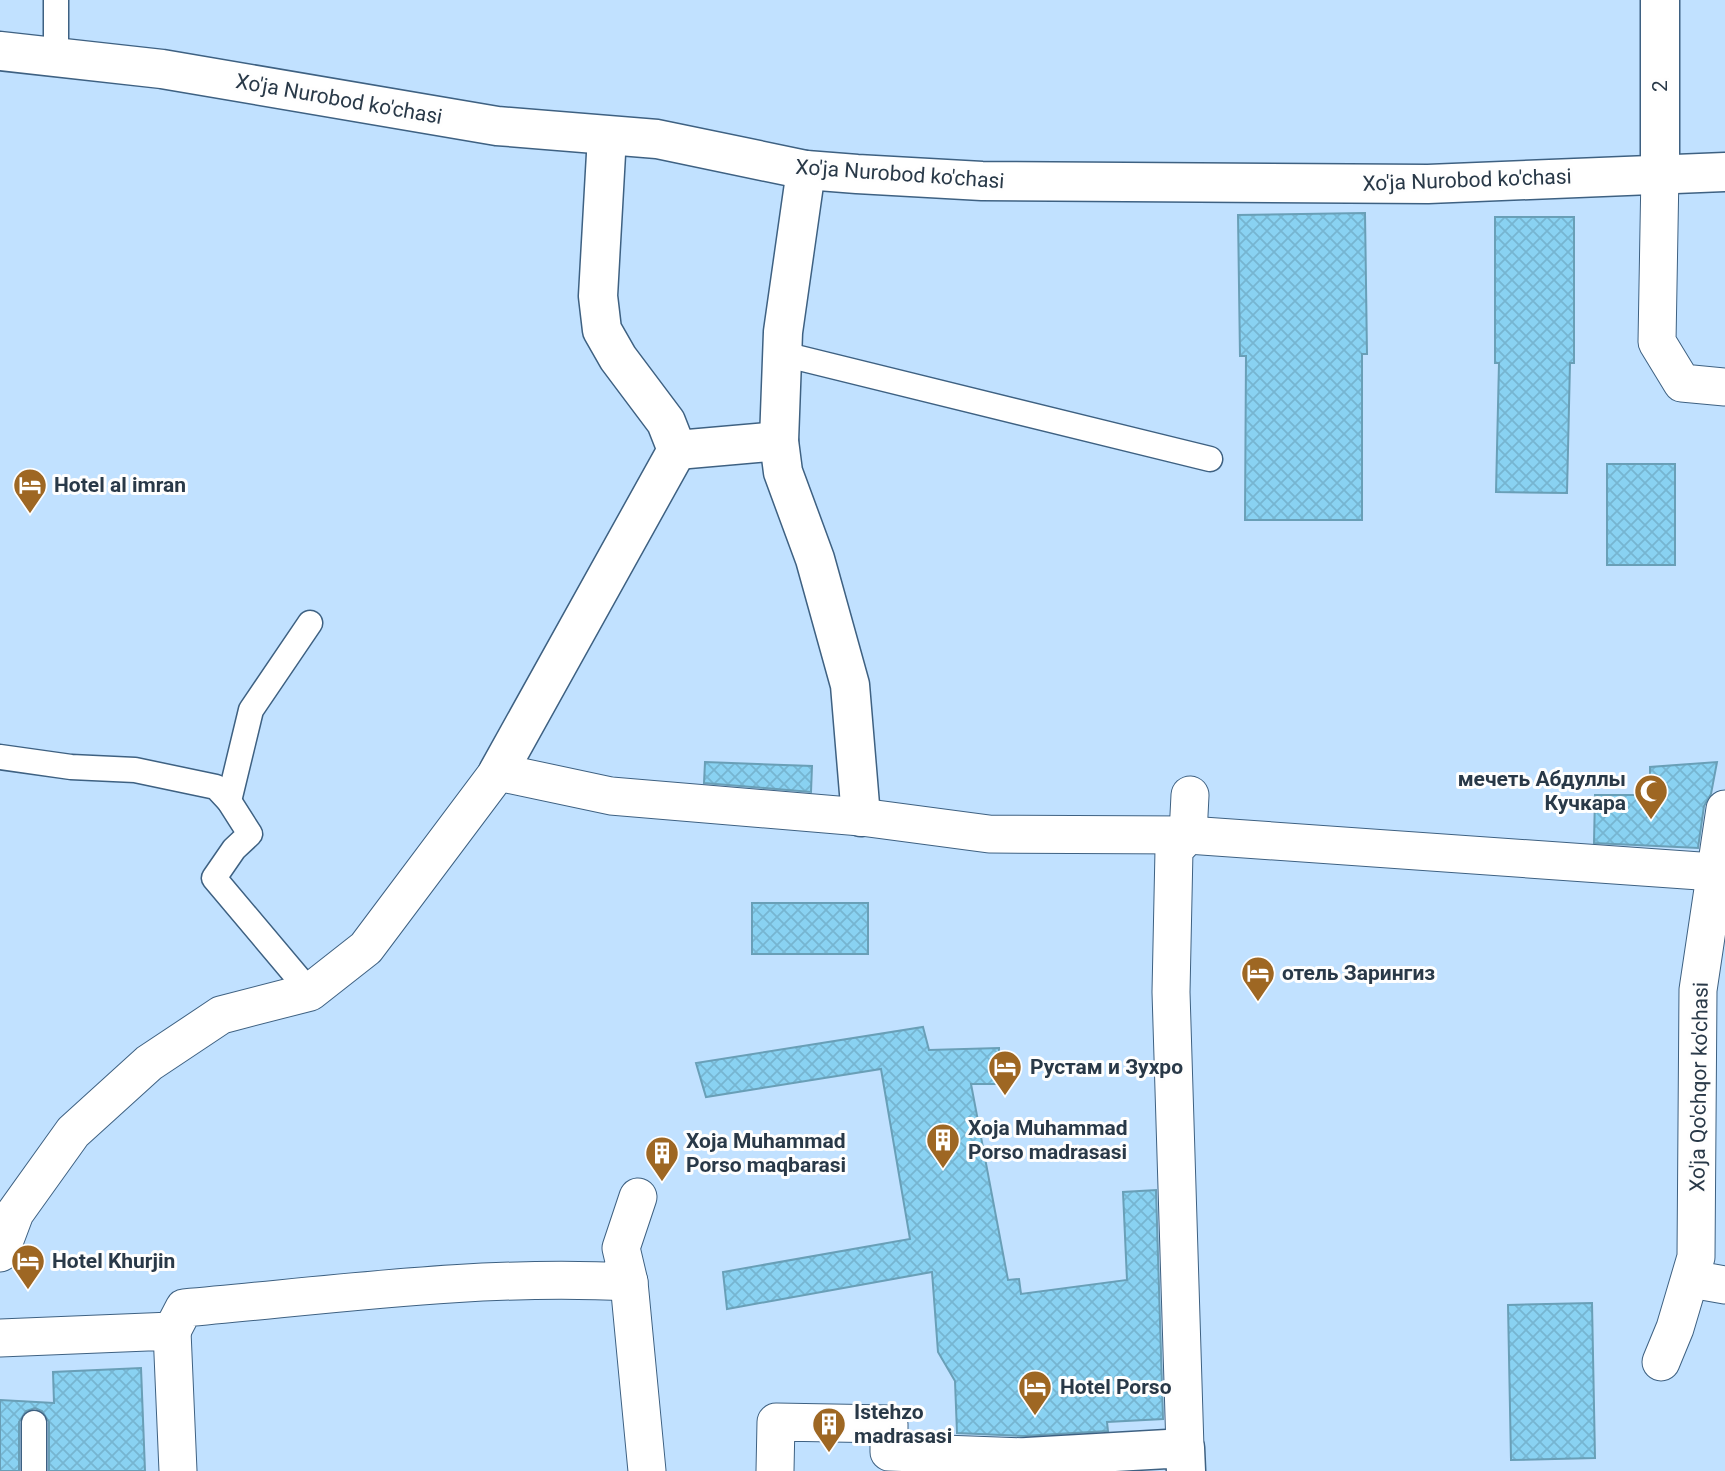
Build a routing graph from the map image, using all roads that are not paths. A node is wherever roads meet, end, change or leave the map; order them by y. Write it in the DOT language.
graph roads {
  1 [pos="55,0"];
  2 [pos="1661,0"];
  3 [pos="0,51"];
  4 [pos="56,57"];
  5 [pos="607,136"];
  6 [pos="806,170"];
  7 [pos="1660,172"];
  8 [pos="1725,172"];
  9 [pos="783,354"];
  10 [pos="1725,387"];
  11 [pos="779,441"];
  12 [pos="677,450"];
  13 [pos="1210,458"];
  14 [pos="310,623"];
  15 [pos="0,757"];
  16 [pos="498,772"];
  17 [pos="1190,795"];
  18 [pos="229,801"];
  19 [pos="1725,809"];
  20 [pos="861,817"];
  21 [pos="1188,835"];
  22 [pos="1714,872"];
  23 [pos="310,992"];
  24 [pos="638,1197"];
  25 [pos="0,1253"];
  26 [pos="629,1282"];
  27 [pos="1708,1282"];
  28 [pos="172,1331"];
  29 [pos="0,1338"];
  30 [pos="1661,1362"];
  31 [pos="34,1423"];
  32 [pos="1185,1460"];
  33 [pos="1027,1464"];
  34 [pos="34,1471"];
  35 [pos="178,1471"];
  36 [pos="647,1471"];
  37 [pos="775,1471"];
  1 -- 4 [label="lane"];
  2 -- 7 [label="street, 2"];
  3 -- 4 [label="street, Xo'ja Nurobod ko'chasi"];
  4 -- 5 [label="street, Xo'ja Nurobod ko'chasi"];
  5 -- 6 [label="street, Xo'ja Nurobod ko'chasi"];
  5 -- 12 [label="street"];
  6 -- 7 [label="street, Xo'ja Nurobod ko'chasi"];
  6 -- 9 [label="street"];
  7 -- 8 [label="street, Xo'ja Nurobod ko'chasi"];
  7 -- 10 [label="street"];
  9 -- 11 [label="street"];
  9 -- 13 [label="lane"];
  11 -- 12 [label="street"];
  11 -- 20 [label="street"];
  12 -- 16 [label="street"];
  14 -- 18 [label="lane"];
  15 -- 18 [label="lane"];
  16 -- 20 [label="street"];
  16 -- 23 [label="street"];
  17 -- 21 [label="street"];
  18 -- 23 [label="lane"];
  19 -- 22 [label="street, Xo'ja Qo'chqor ko'chasi"];
  20 -- 21 [label="street"];
  21 -- 22 [label="street"];
  21 -- 32 [label="street"];
  22 -- 27 [label="street, Xo'ja Qo'chqor ko'chasi"];
  23 -- 25 [label="street"];
  24 -- 26 [label="street"];
  26 -- 28 [label="street"];
  26 -- 36 [label="street"];
  27 -- 30 [label="street, Xo'ja Qo'chqor ko'chasi"];
  28 -- 29 [label="street"];
  28 -- 35 [label="street"];
  31 -- 34 [label="lane"];
  32 -- 33 [label="street"];
  33 -- 37 [label="street"];
}
